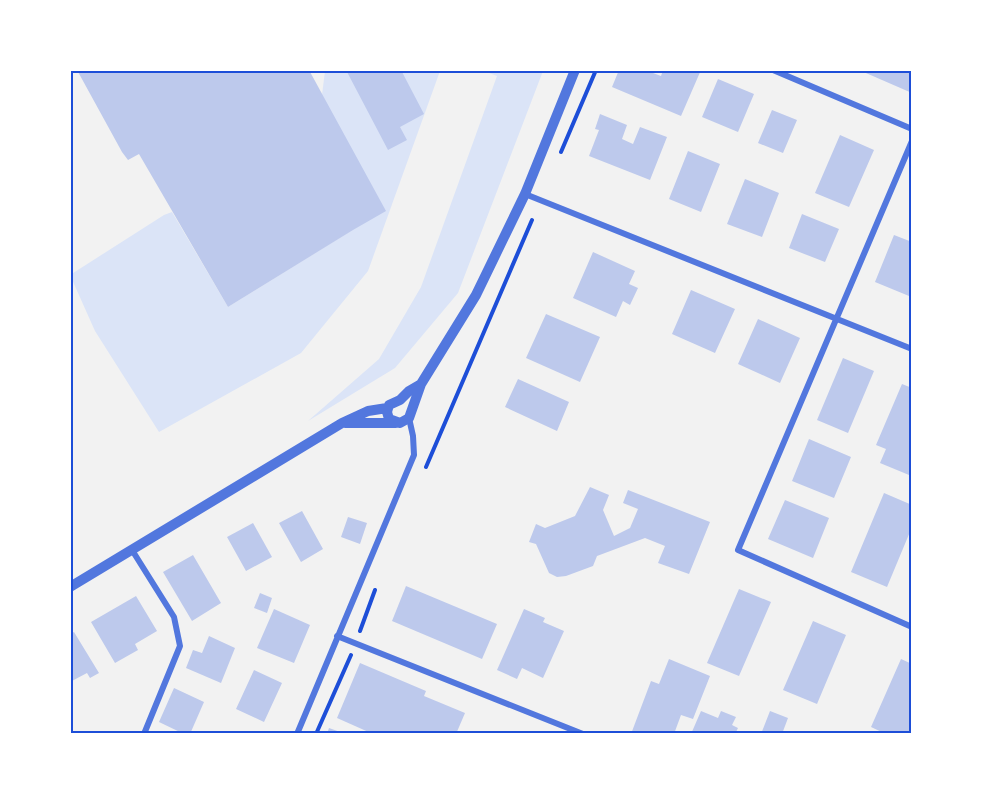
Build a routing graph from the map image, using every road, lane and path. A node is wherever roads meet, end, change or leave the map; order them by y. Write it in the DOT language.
graph roads {
  1 [pos="575,70"];
  2 [pos="596,70"];
  3 [pos="773,70"];
  4 [pos="912,129"];
  5 [pos="912,141"];
  6 [pos="561,154"];
  7 [pos="525,194"];
  8 [pos="541,200"];
  9 [pos="836,319"];
  10 [pos="912,349"];
  11 [pos="421,384"];
  12 [pos="400,400"];
  13 [pos="387,408"];
  14 [pos="410,414"];
  15 [pos="342,423"];
  16 [pos="396,423"];
  17 [pos="422,477"];
  18 [pos="132,550"];
  19 [pos="377,583"];
  20 [pos="70,587"];
  21 [pos="912,627"];
  22 [pos="337,636"];
  23 [pos="355,643"];
  24 [pos="144,734"];
  25 [pos="297,734"];
  26 [pos="316,734"];
  27 [pos="583,734"];
  1 -- 7 [label="street"];
  2 -- 6 [label="path"];
  3 -- 4 [label="street"];
  5 -- 9 [label="street"];
  7 -- 8 [label="street"];
  7 -- 11 [label="street"];
  8 -- 9 [label="street"];
  8 -- 17 [label="path"];
  9 -- 10 [label="street"];
  9 -- 21 [label="street"];
  11 -- 12 [label="street"];
  11 -- 14 [label="street"];
  12 -- 13 [label="street"];
  12 -- 14 [label="street"];
  13 -- 15 [label="street"];
  13 -- 16 [label="street"];
  14 -- 16 [label="street"];
  14 -- 22 [label="street"];
  15 -- 16 [label="street"];
  15 -- 18 [label="street"];
  18 -- 20 [label="street"];
  18 -- 24 [label="street"];
  19 -- 23 [label="path"];
  22 -- 23 [label="street"];
  22 -- 25 [label="street"];
  23 -- 26 [label="path"];
  23 -- 27 [label="street"];
}
